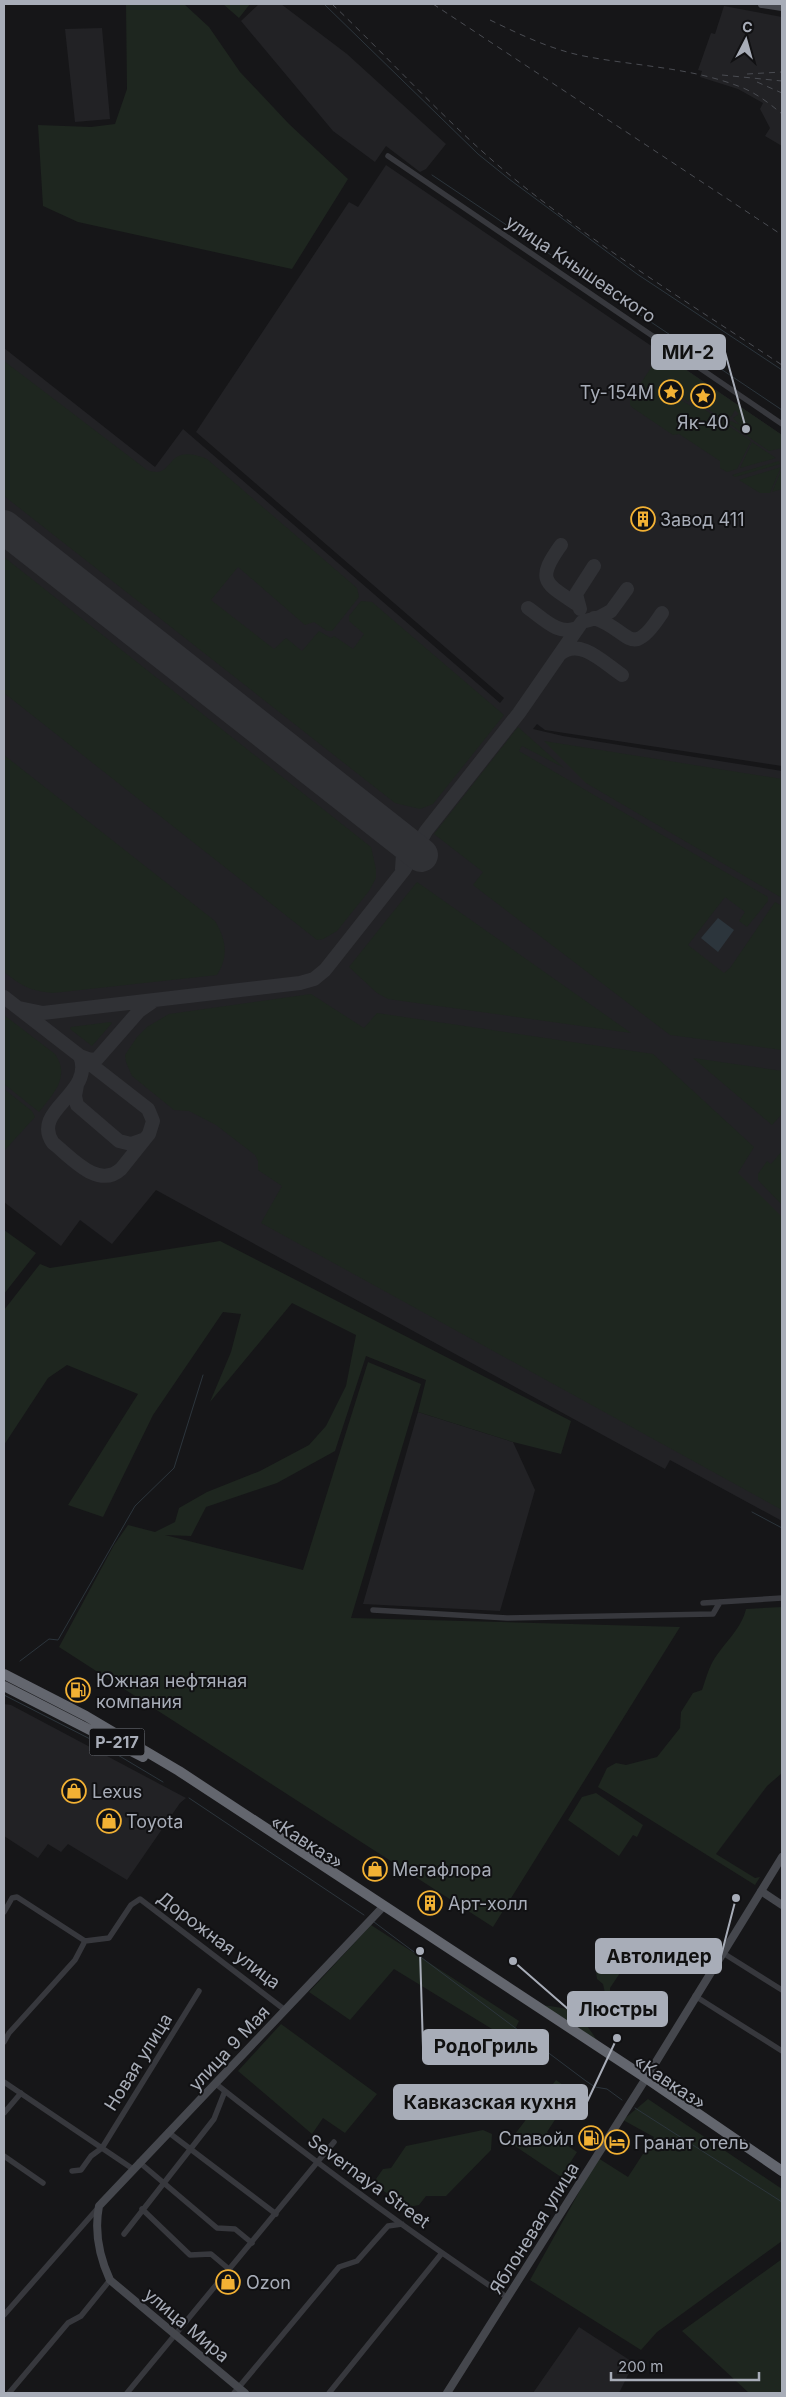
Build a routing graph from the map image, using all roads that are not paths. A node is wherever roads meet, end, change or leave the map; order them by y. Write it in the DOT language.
graph roads {
  1 [pos="762,4"];
  2 [pos="782,7"];
  3 [pos="388,156"];
  4 [pos="782,424"];
  5 [pos="782,1598"];
  6 [pos="720,1602"];
  7 [pos="703,1603"];
  8 [pos="373,1610"];
  9 [pos="4,1674"];
  10 [pos="4,1686"];
  11 [pos="782,1857"];
  12 [pos="761,1891"];
  13 [pos="782,1905"];
  14 [pos="380,1910"];
  15 [pos="4,1912"];
  16 [pos="85,1941"];
  17 [pos="723,1952"];
  18 [pos="782,1990"];
  19 [pos="199,1992"];
  20 [pos="695,1996"];
  21 [pos="285,2010"];
  22 [pos="4,2042"];
  23 [pos="782,2051"];
  24 [pos="644,2080"];
  25 [pos="4,2082"];
  26 [pos="216,2084"];
  27 [pos="225,2091"];
  28 [pos="21,2093"];
  29 [pos="4,2113"];
  30 [pos="168,2132"];
  31 [pos="334,2142"];
  32 [pos="102,2148"];
  33 [pos="191,2149"];
  34 [pos="4,2156"];
  35 [pos="139,2162"];
  36 [pos="318,2162"];
  37 [pos="133,2169"];
  38 [pos="72,2171"];
  39 [pos="782,2171"];
  40 [pos="782,2176"];
  41 [pos="164,2182"];
  42 [pos="43,2184"];
  43 [pos="99,2206"];
  44 [pos="142,2209"];
  45 [pos="276,2214"];
  46 [pos="402,2224"];
  47 [pos="124,2234"];
  48 [pos="252,2243"];
  49 [pos="442,2253"];
  50 [pos="230,2270"];
  51 [pos="110,2280"];
  52 [pos="508,2298"];
  53 [pos="4,2314"];
  54 [pos="175,2337"];
  55 [pos="239,2392"];
  56 [pos="10,2393"];
  57 [pos="127,2393"];
  58 [pos="329,2393"];
  59 [pos="447,2393"];
  1 -- 2 [label="street"];
  3 -- 4 [label="street, улица Кнышевского"];
  5 -- 6 [label="street"];
  6 -- 7 [label="street"];
  6 -- 8 [label="street"];
  9 -- 24 [label="highway, «Кавказ» / Р-217"];
  10 -- 14 [label="highway, «Кавказ» / Р-217"];
  11 -- 12 [label="street, Яблоневая улица"];
  12 -- 13 [label="street"];
  12 -- 17 [label="street, Яблоневая улица"];
  14 -- 21 [label="street, улица 9 Мая"];
  14 -- 24 [label="highway, «Кавказ» / Р-217"];
  15 -- 16 [label="street"];
  16 -- 21 [label="street, Дорожная улица"];
  16 -- 22 [label="street"];
  17 -- 18 [label="street"];
  17 -- 20 [label="street, Яблоневая улица"];
  19 -- 32 [label="street, Новая улица"];
  20 -- 23 [label="street"];
  20 -- 24 [label="street, Яблоневая улица"];
  21 -- 26 [label="street, улица 9 Мая"];
  24 -- 39 [label="highway, Р-217"];
  24 -- 40 [label="highway, «Кавказ» / Р-217"];
  24 -- 52 [label="street, Яблоневая улица"];
  25 -- 28 [label="street"];
  26 -- 27 [label="street, Severnaya Street"];
  26 -- 30 [label="street, улица 9 Мая"];
  27 -- 33 [label="street"];
  27 -- 36 [label="street, Severnaya Street"];
  28 -- 29 [label="street"];
  28 -- 32 [label="street"];
  30 -- 33 [label="street"];
  30 -- 35 [label="street, улица 9 Мая"];
  31 -- 36 [label="street"];
  32 -- 37 [label="street"];
  32 -- 38 [label="street, Новая улица"];
  33 -- 41 [label="street"];
  33 -- 45 [label="street"];
  34 -- 42 [label="street"];
  35 -- 37 [label="street, улица 9 Мая"];
  35 -- 41 [label="street"];
  36 -- 45 [label="street"];
  36 -- 46 [label="street, Severnaya Street"];
  37 -- 43 [label="street, улица 9 Мая"];
  41 -- 44 [label="street"];
  41 -- 48 [label="street"];
  43 -- 51 [label="street"];
  43 -- 53 [label="street, улица 9 Мая"];
  44 -- 47 [label="street"];
  44 -- 50 [label="street"];
  45 -- 48 [label="street"];
  46 -- 49 [label="street, Severnaya Street"];
  46 -- 55 [label="street"];
  48 -- 50 [label="street"];
  49 -- 52 [label="street, Severnaya Street"];
  49 -- 58 [label="street"];
  50 -- 54 [label="street"];
  51 -- 54 [label="street, улица Мира"];
  51 -- 56 [label="street"];
  52 -- 59 [label="street, Яблоневая улица"];
  54 -- 55 [label="street, улица Мира"];
  54 -- 57 [label="street"];
}
